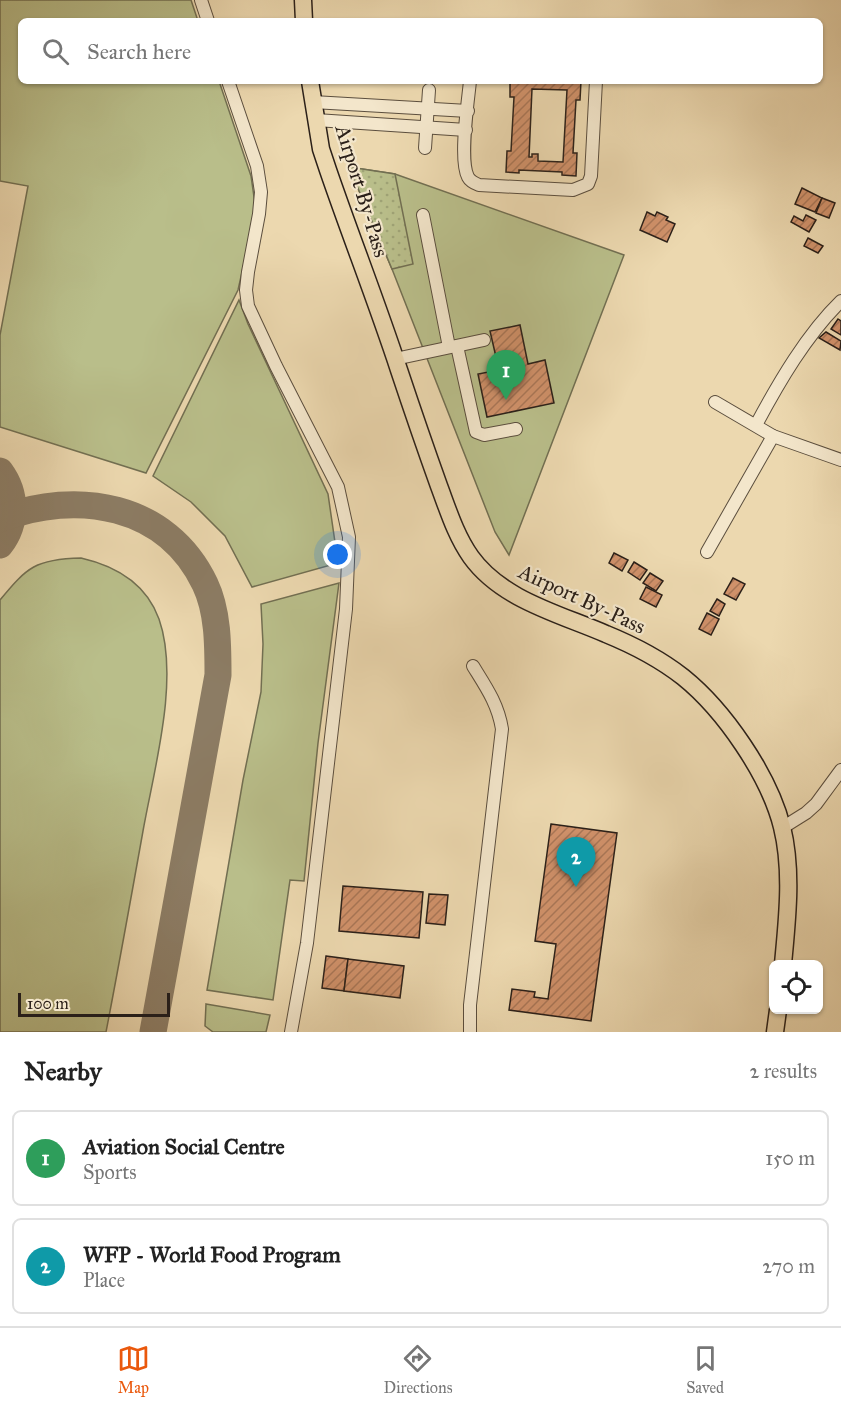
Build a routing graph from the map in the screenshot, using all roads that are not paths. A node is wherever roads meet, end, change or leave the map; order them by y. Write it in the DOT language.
graph roads {
  1 [pos="201,0"];
  2 [pos="303,0"];
  3 [pos="207,18"];
  4 [pos="304,18"];
  5 [pos="229,84"];
  6 [pos="310,84"];
  7 [pos="470,84"];
  8 [pos="596,84"];
  9 [pos="429,90"];
  10 [pos="313,102"];
  11 [pos="376,106"];
  12 [pos="427,108"];
  13 [pos="468,111"];
  14 [pos="316,120"];
  15 [pos="374,124"];
  16 [pos="425,128"];
  17 [pos="466,130"];
  18 [pos="425,148"];
  19 [pos="423,215"];
  20 [pos="841,301"];
  21 [pos="484,340"];
  22 [pos="453,346"];
  23 [pos="395,359"];
  24 [pos="715,402"];
  25 [pos="756,425"];
  26 [pos="516,429"];
  27 [pos="773,436"];
  28 [pos="841,460"];
  29 [pos="706,552"];
  30 [pos="473,666"];
  31 [pos="841,770"];
  32 [pos="782,828"];
  33 [pos="783,960"];
  34 [pos="777,1014"];
  35 [pos="291,1032"];
  36 [pos="470,1032"];
  37 [pos="775,1032"];
  1 -- 3 [label="street"];
  2 -- 4 [label="main road"];
  5 -- 35 [label="street"];
  6 -- 10 [label="main road, Airport By-Pass"];
  7 -- 13 [label="street"];
  8 -- 17 [label="street"];
  9 -- 12 [label="street"];
  10 -- 11 [label="street"];
  10 -- 14 [label="main road, Airport By-Pass"];
  11 -- 12 [label="street"];
  11 -- 15 [label="street"];
  12 -- 13 [label="street"];
  12 -- 16 [label="street"];
  13 -- 17 [label="street"];
  14 -- 15 [label="street"];
  14 -- 23 [label="main road, Airport By-Pass"];
  15 -- 16 [label="street"];
  16 -- 17 [label="street"];
  16 -- 18 [label="street"];
  19 -- 22 [label="street"];
  20 -- 25 [label="street"];
  21 -- 22 [label="street"];
  22 -- 23 [label="street"];
  22 -- 26 [label="street"];
  23 -- 32 [label="main road, Airport By-Pass"];
  24 -- 25 [label="street"];
  25 -- 27 [label="street"];
  27 -- 28 [label="street"];
  27 -- 29 [label="street"];
  30 -- 36 [label="street"];
  31 -- 32 [label="street"];
  32 -- 33 [label="main road, Airport By-Pass"];
  34 -- 37 [label="main road"];
}
